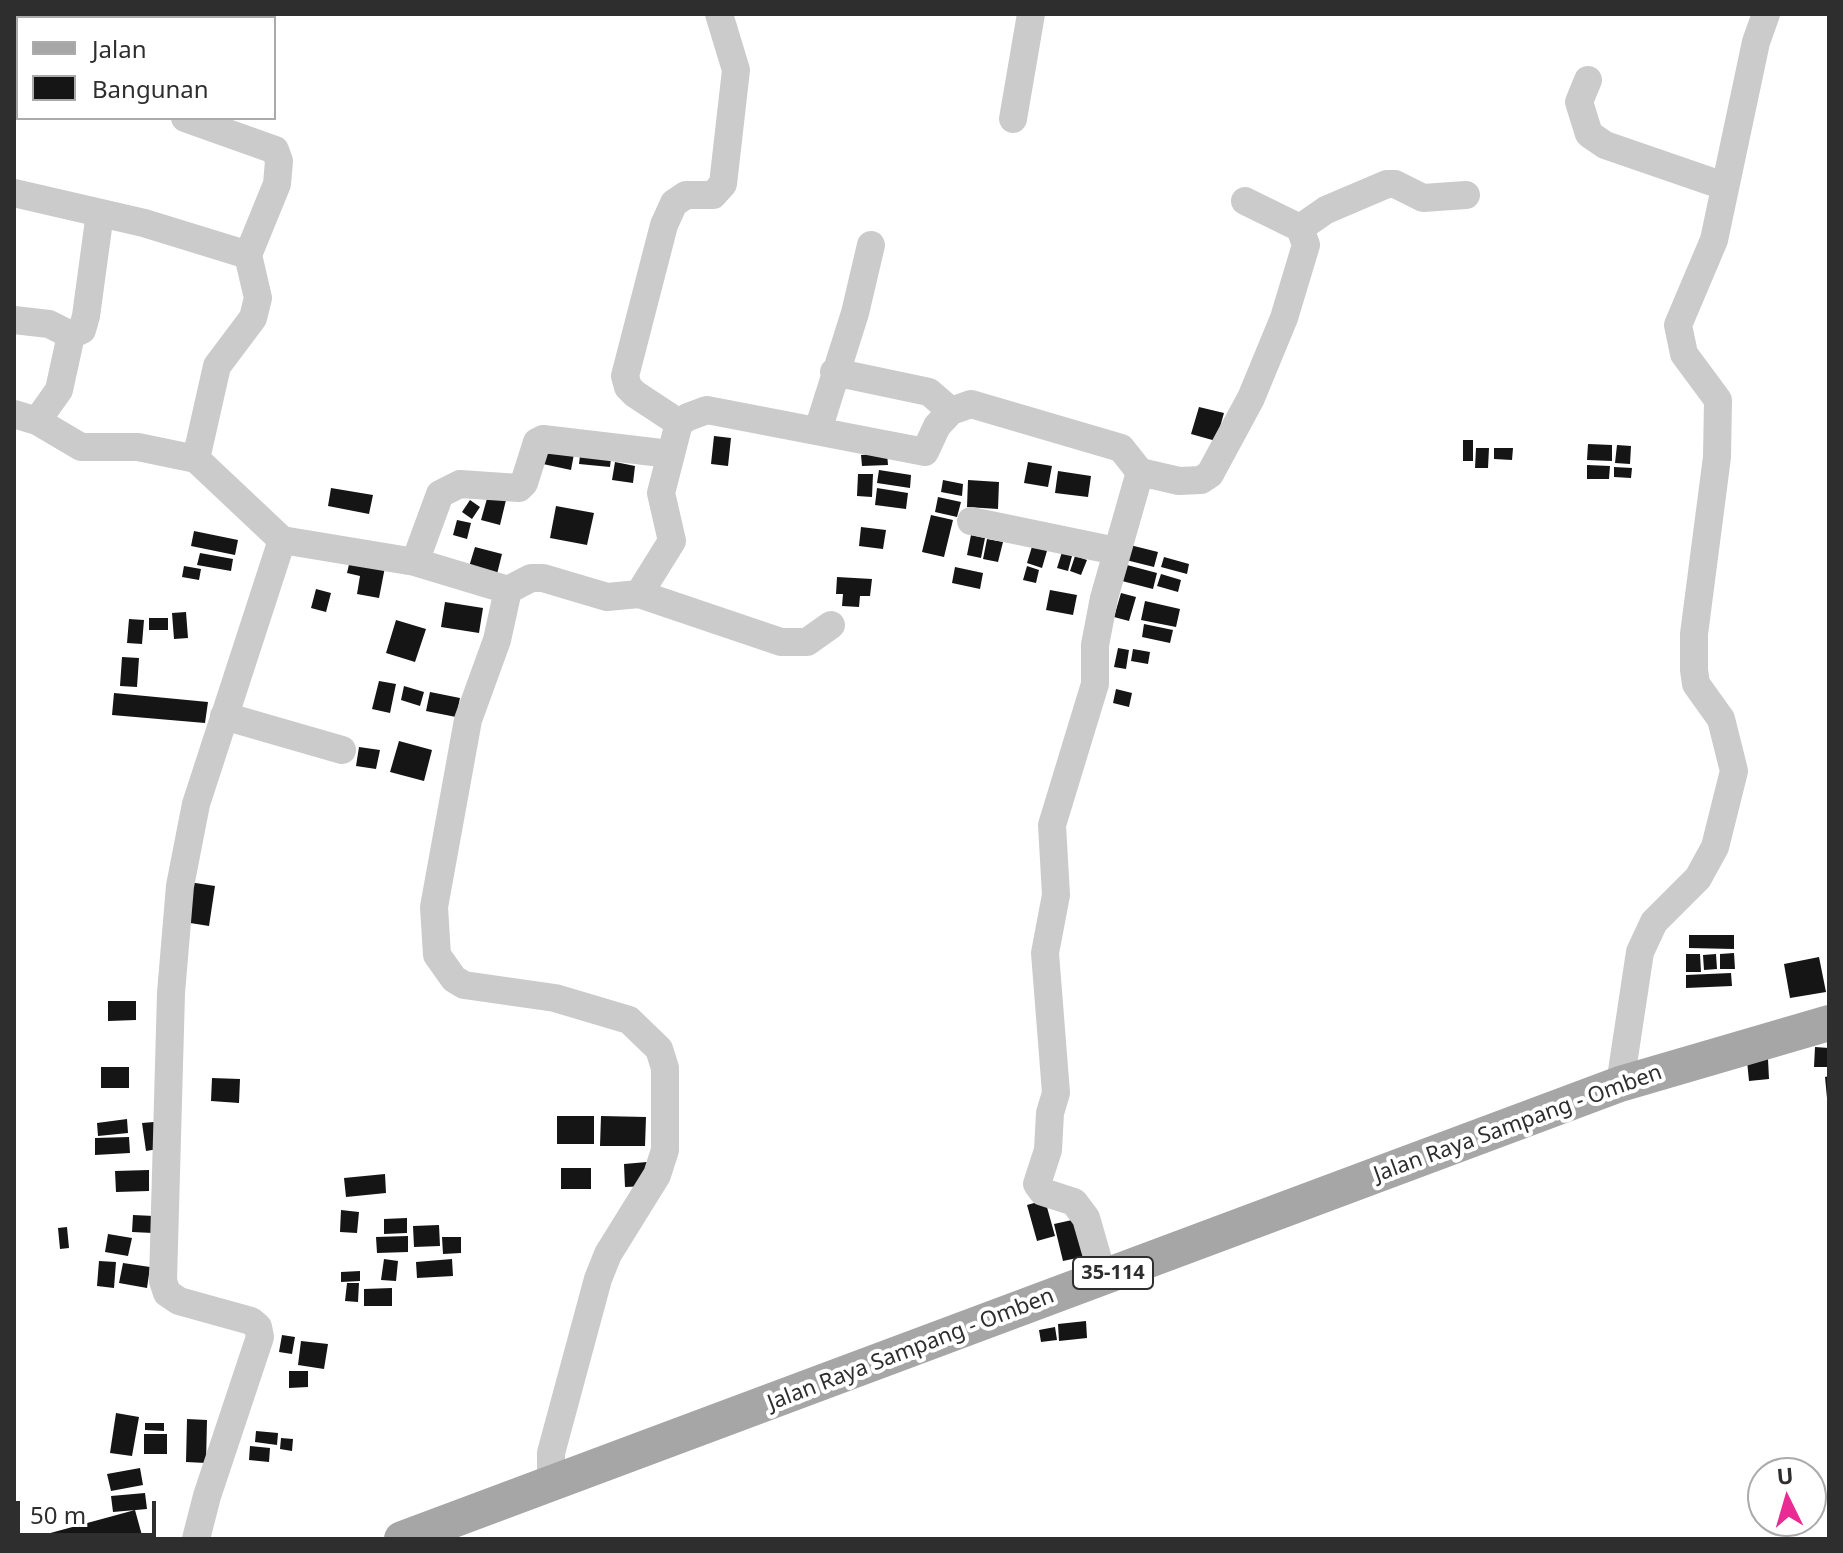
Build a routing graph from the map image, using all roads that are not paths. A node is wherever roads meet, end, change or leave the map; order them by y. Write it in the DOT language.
graph roads {
  1 [pos="719,14"];
  2 [pos="1031,14"];
  3 [pos="1766,14"];
  4 [pos="1588,80"];
  5 [pos="1013,119"];
  6 [pos="191,120"];
  7 [pos="1724,186"];
  8 [pos="14,193"];
  9 [pos="1466,195"];
  10 [pos="1245,201"];
  11 [pos="100,213"];
  12 [pos="1300,228"];
  13 [pos="871,245"];
  14 [pos="248,255"];
  15 [pos="14,320"];
  16 [pos="71,335"];
  17 [pos="834,372"];
  18 [pos="951,411"];
  19 [pos="25,418"];
  20 [pos="679,423"];
  21 [pos="818,430"];
  22 [pos="670,454"];
  23 [pos="196,459"];
  24 [pos="1140,472"];
  25 [pos="971,521"];
  26 [pos="282,540"];
  27 [pos="1116,551"];
  28 [pos="415,562"];
  29 [pos="508,590"];
  30 [pos="639,594"];
  31 [pos="831,625"];
  32 [pos="224,716"];
  33 [pos="342,750"];
  34 [pos="1829,1023"];
  35 [pos="1620,1084"];
  36 [pos="1103,1277"];
  37 [pos="551,1482"];
  38 [pos="196,1539"];
  39 [pos="402,1539"];
  1 -- 20 [label="street"];
  2 -- 5 [label="street"];
  3 -- 7 [label="street"];
  4 -- 7 [label="street"];
  6 -- 14 [label="street"];
  7 -- 35 [label="street"];
  8 -- 11 [label="street"];
  9 -- 12 [label="street"];
  10 -- 12 [label="street"];
  11 -- 14 [label="street"];
  11 -- 16 [label="street"];
  12 -- 24 [label="street"];
  13 -- 17 [label="street"];
  14 -- 23 [label="street"];
  15 -- 16 [label="street"];
  16 -- 19 [label="street"];
  17 -- 18 [label="street"];
  17 -- 21 [label="street"];
  18 -- 21 [label="street"];
  18 -- 24 [label="street"];
  19 -- 23 [label="street"];
  20 -- 21 [label="street"];
  20 -- 22 [label="street"];
  22 -- 28 [label="street"];
  22 -- 30 [label="street"];
  23 -- 26 [label="street"];
  24 -- 27 [label="street"];
  25 -- 27 [label="street"];
  26 -- 28 [label="street"];
  26 -- 32 [label="street"];
  27 -- 36 [label="street"];
  28 -- 29 [label="street"];
  29 -- 30 [label="street"];
  29 -- 37 [label="street"];
  30 -- 31 [label="street"];
  32 -- 33 [label="street"];
  32 -- 38 [label="street"];
  34 -- 35 [label="main road, Jalan Raya Sampang - Omben / 35-114"];
  35 -- 36 [label="main road, Jalan Raya Sampang - Omben / 35-114"];
  36 -- 37 [label="main road, Jalan Raya Sampang - Omben / 35-114"];
  37 -- 39 [label="main road, Jalan Raya Sampang - Omben / 35-114"];
}
